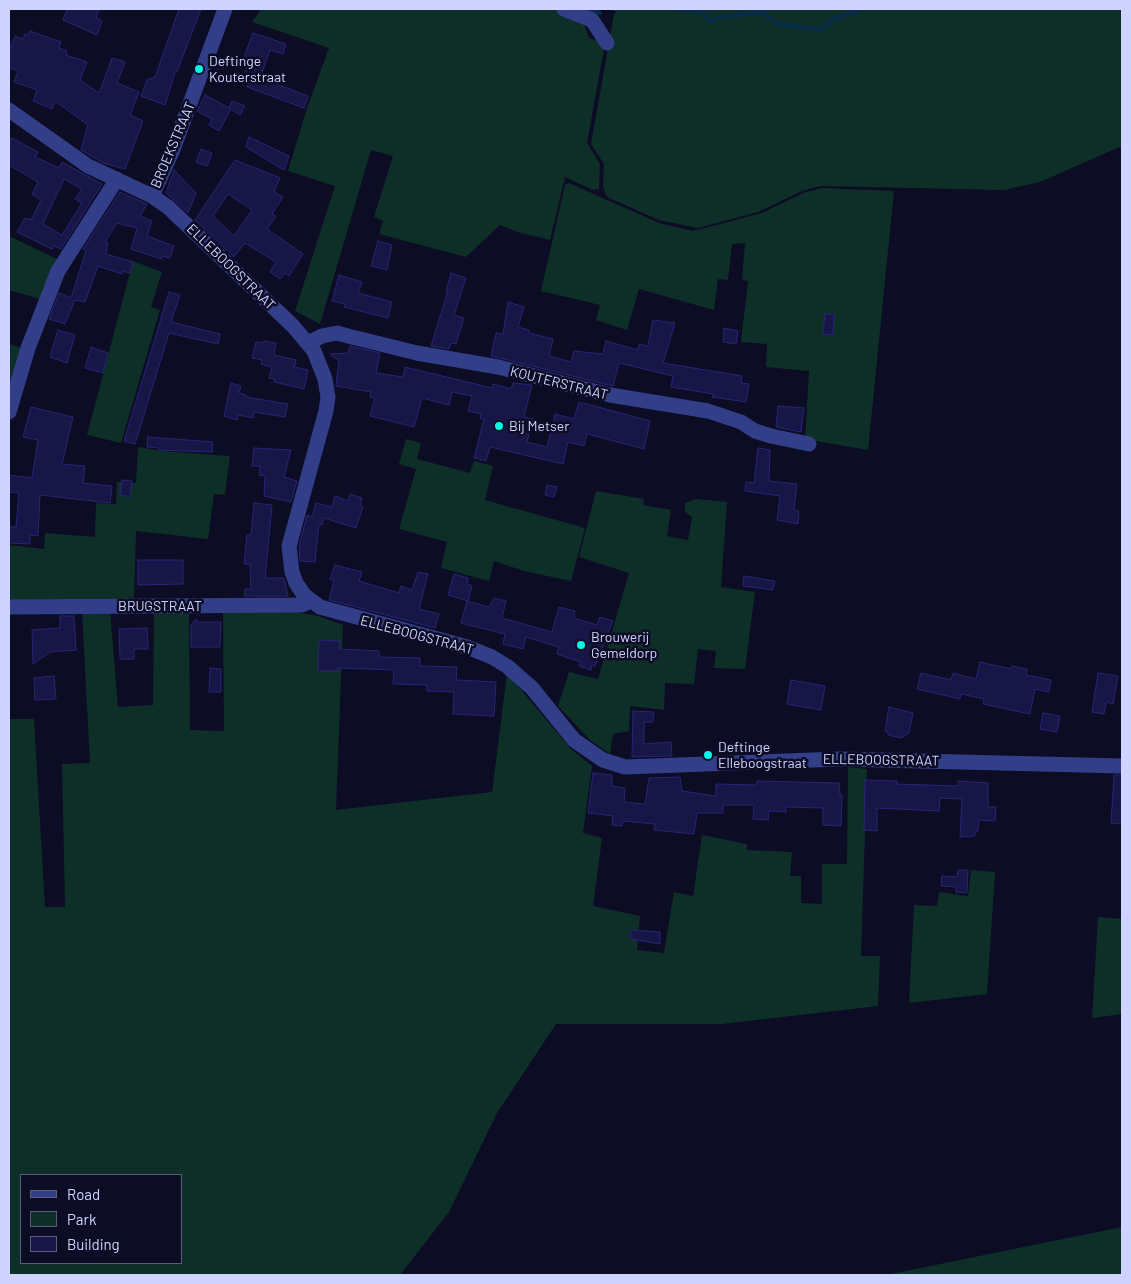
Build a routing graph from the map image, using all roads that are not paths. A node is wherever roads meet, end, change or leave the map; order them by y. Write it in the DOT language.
graph roads {
  1 [pos="225,9"];
  2 [pos="564,9"];
  3 [pos="608,42"];
  4 [pos="9,110"];
  5 [pos="117,179"];
  6 [pos="152,196"];
  7 [pos="308,343"];
  8 [pos="9,412"];
  9 [pos="809,444"];
  10 [pos="311,601"];
  11 [pos="9,607"];
  12 [pos="1122,766"];
  1 -- 6 [label="street, BROEKSTRAAT"];
  2 -- 3 [label="street"];
  4 -- 5 [label="street, ELLEBOOGSTRAAT"];
  5 -- 6 [label="street, ELLEBOOGSTRAAT"];
  5 -- 8 [label="street"];
  6 -- 7 [label="street, ELLEBOOGSTRAAT"];
  7 -- 9 [label="street, KOUTERSTRAAT"];
  7 -- 10 [label="street, ELLEBOOGSTRAAT"];
  10 -- 11 [label="street, BRUGSTRAAT"];
  10 -- 12 [label="street, ELLEBOOGSTRAAT"];
}
